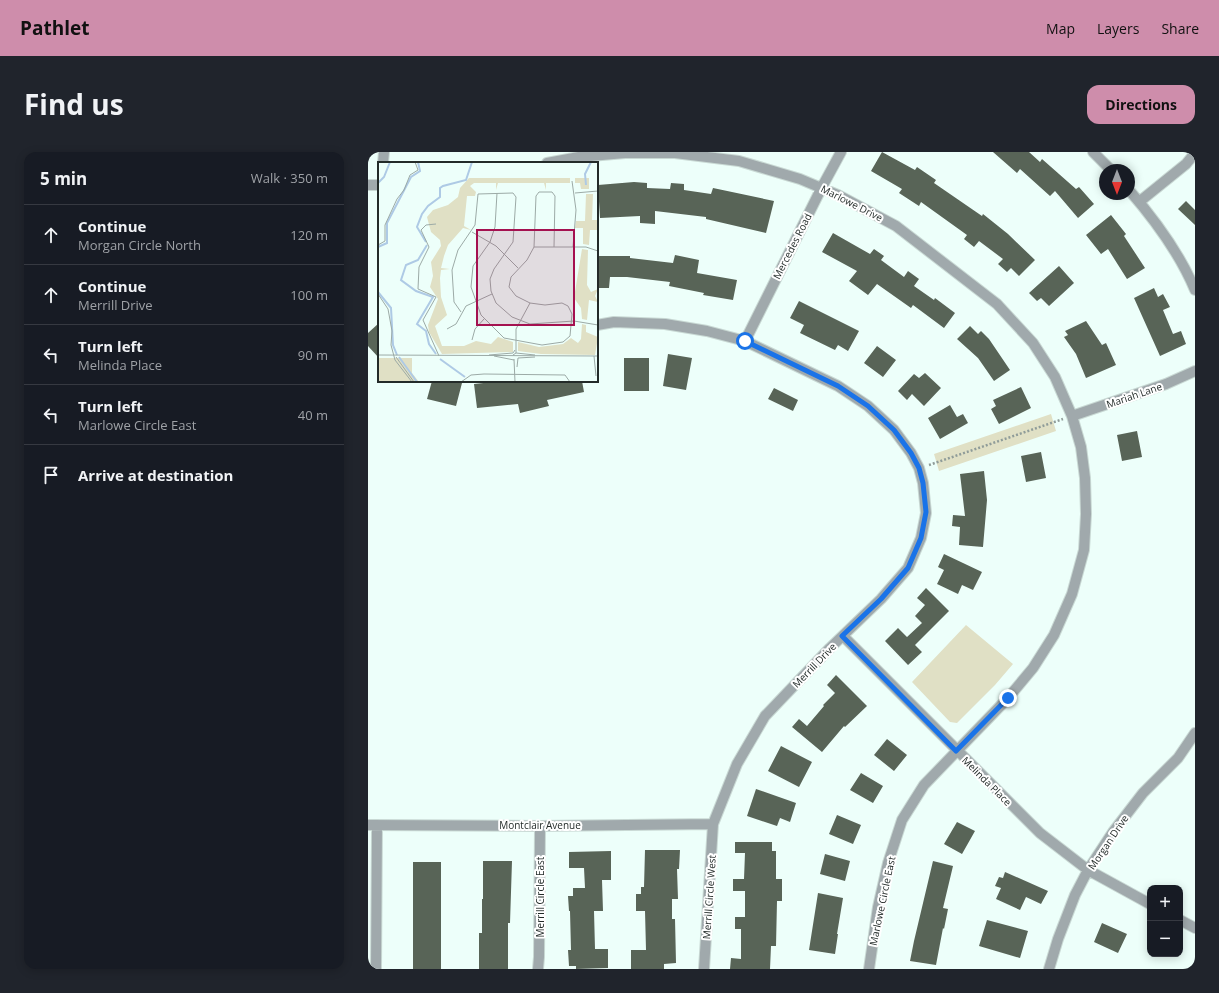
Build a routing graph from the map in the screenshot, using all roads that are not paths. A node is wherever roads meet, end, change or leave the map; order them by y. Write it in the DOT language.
graph roads {
  1 [pos="384,152"];
  2 [pos="841,152"];
  3 [pos="1093,152"];
  4 [pos="1195,154"];
  5 [pos="383,162"];
  6 [pos="552,162"];
  7 [pos="1106,164"];
  8 [pos="822,187"];
  9 [pos="1135,197"];
  10 [pos="1139,202"];
  11 [pos="1195,290"];
  12 [pos="598,325"];
  13 [pos="745,341"];
  14 [pos="1195,371"];
  15 [pos="1072,416"];
  16 [pos="842,636"];
  17 [pos="1195,733"];
  18 [pos="956,751"];
  19 [pos="713,824"];
  20 [pos="372,825"];
  21 [pos="540,826"];
  22 [pos="1088,870"];
  23 [pos="1147,902"];
  24 [pos="1182,921"];
  25 [pos="1195,928"];
  26 [pos="376,969"];
  27 [pos="538,969"];
  28 [pos="704,969"];
  29 [pos="869,969"];
  30 [pos="1049,969"];
  1 -- 5 [label="street"];
  2 -- 8 [label="street, Mercedes Road"];
  3 -- 7 [label="street"];
  4 -- 10 [label="street"];
  6 -- 8 [label="street, Marlowe Drive"];
  8 -- 13 [label="street, Mercedes Road"];
  8 -- 15 [label="street, Marlowe Drive"];
  9 -- 10 [label="street"];
  10 -- 11 [label="street"];
  12 -- 13 [label="street, Merrill Drive"];
  13 -- 16 [label="street, Merrill Drive"];
  14 -- 15 [label="street, Mariah Lane"];
  15 -- 18 [label="street, Marlowe Circle East"];
  16 -- 18 [label="street, Melinda Place"];
  16 -- 19 [label="street, Merrill Drive"];
  17 -- 22 [label="street, Morgan Drive"];
  18 -- 22 [label="street, Melinda Place"];
  18 -- 29 [label="street, Marlowe Circle East"];
  19 -- 21 [label="street, Montclair Avenue"];
  19 -- 28 [label="street, Merrill Circle West"];
  20 -- 21 [label="street, Montclair Avenue"];
  20 -- 26 [label="street"];
  21 -- 27 [label="street, Merrill Circle East"];
  22 -- 23 [label="street, Melinda Place"];
  22 -- 30 [label="street, Morgan Drive"];
  24 -- 25 [label="street"];
}
